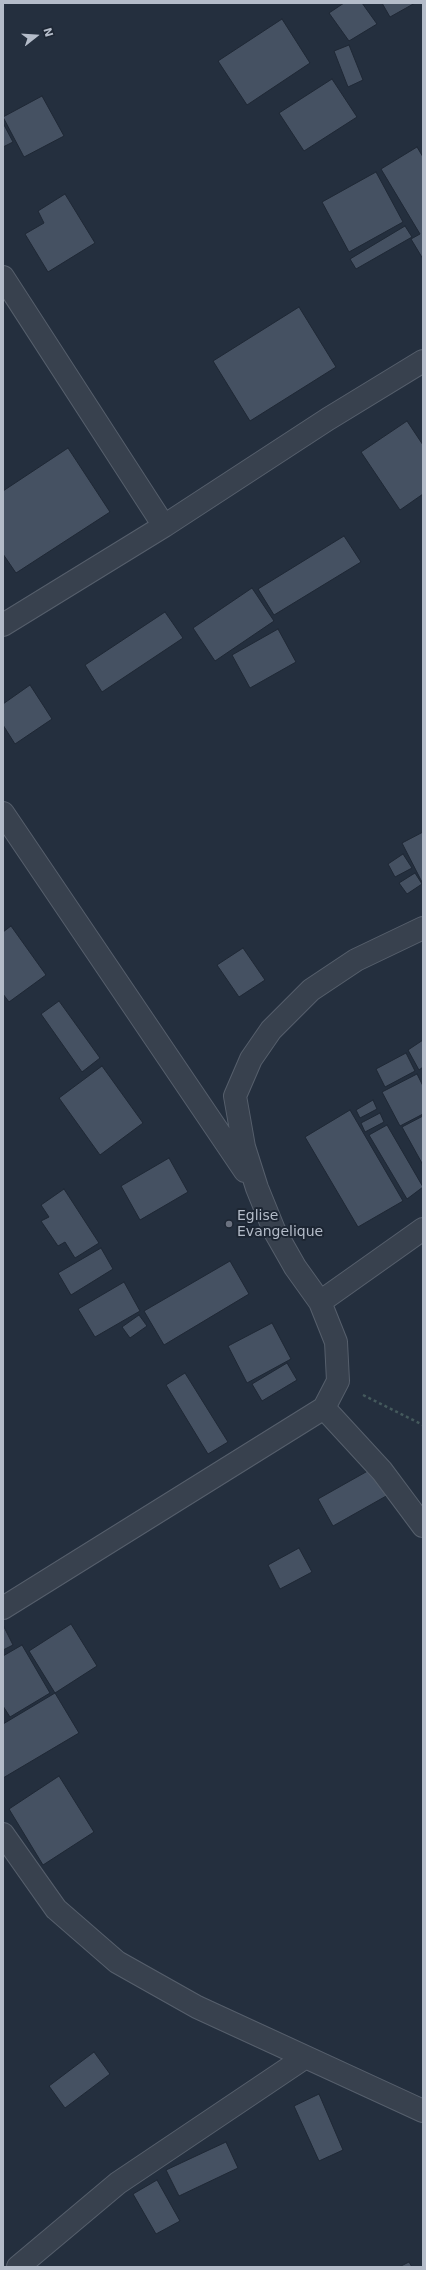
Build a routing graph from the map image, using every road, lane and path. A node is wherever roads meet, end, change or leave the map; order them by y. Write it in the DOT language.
graph roads {
  1 [pos="3,277"];
  2 [pos="423,361"];
  3 [pos="164,526"];
  4 [pos="3,625"];
  5 [pos="3,813"];
  6 [pos="423,928"];
  7 [pos="257,1188"];
  8 [pos="423,1229"];
  9 [pos="320,1302"];
  10 [pos="338,1381"];
  11 [pos="324,1408"];
  12 [pos="423,1425"];
  13 [pos="423,1526"];
  14 [pos="3,1608"];
  15 [pos="3,1834"];
  16 [pos="304,2058"];
  17 [pos="423,2111"];
  18 [pos="18,2267"];
  1 -- 3 [label="street"];
  2 -- 3 [label="street"];
  3 -- 4 [label="street"];
  5 -- 7 [label="street"];
  6 -- 7 [label="street"];
  7 -- 9 [label="street"];
  8 -- 9 [label="street"];
  9 -- 10 [label="street"];
  10 -- 11 [label="street"];
  10 -- 12 [label="path"];
  11 -- 13 [label="street"];
  11 -- 14 [label="street"];
  15 -- 16 [label="street"];
  16 -- 17 [label="street"];
  16 -- 18 [label="street"];
}
